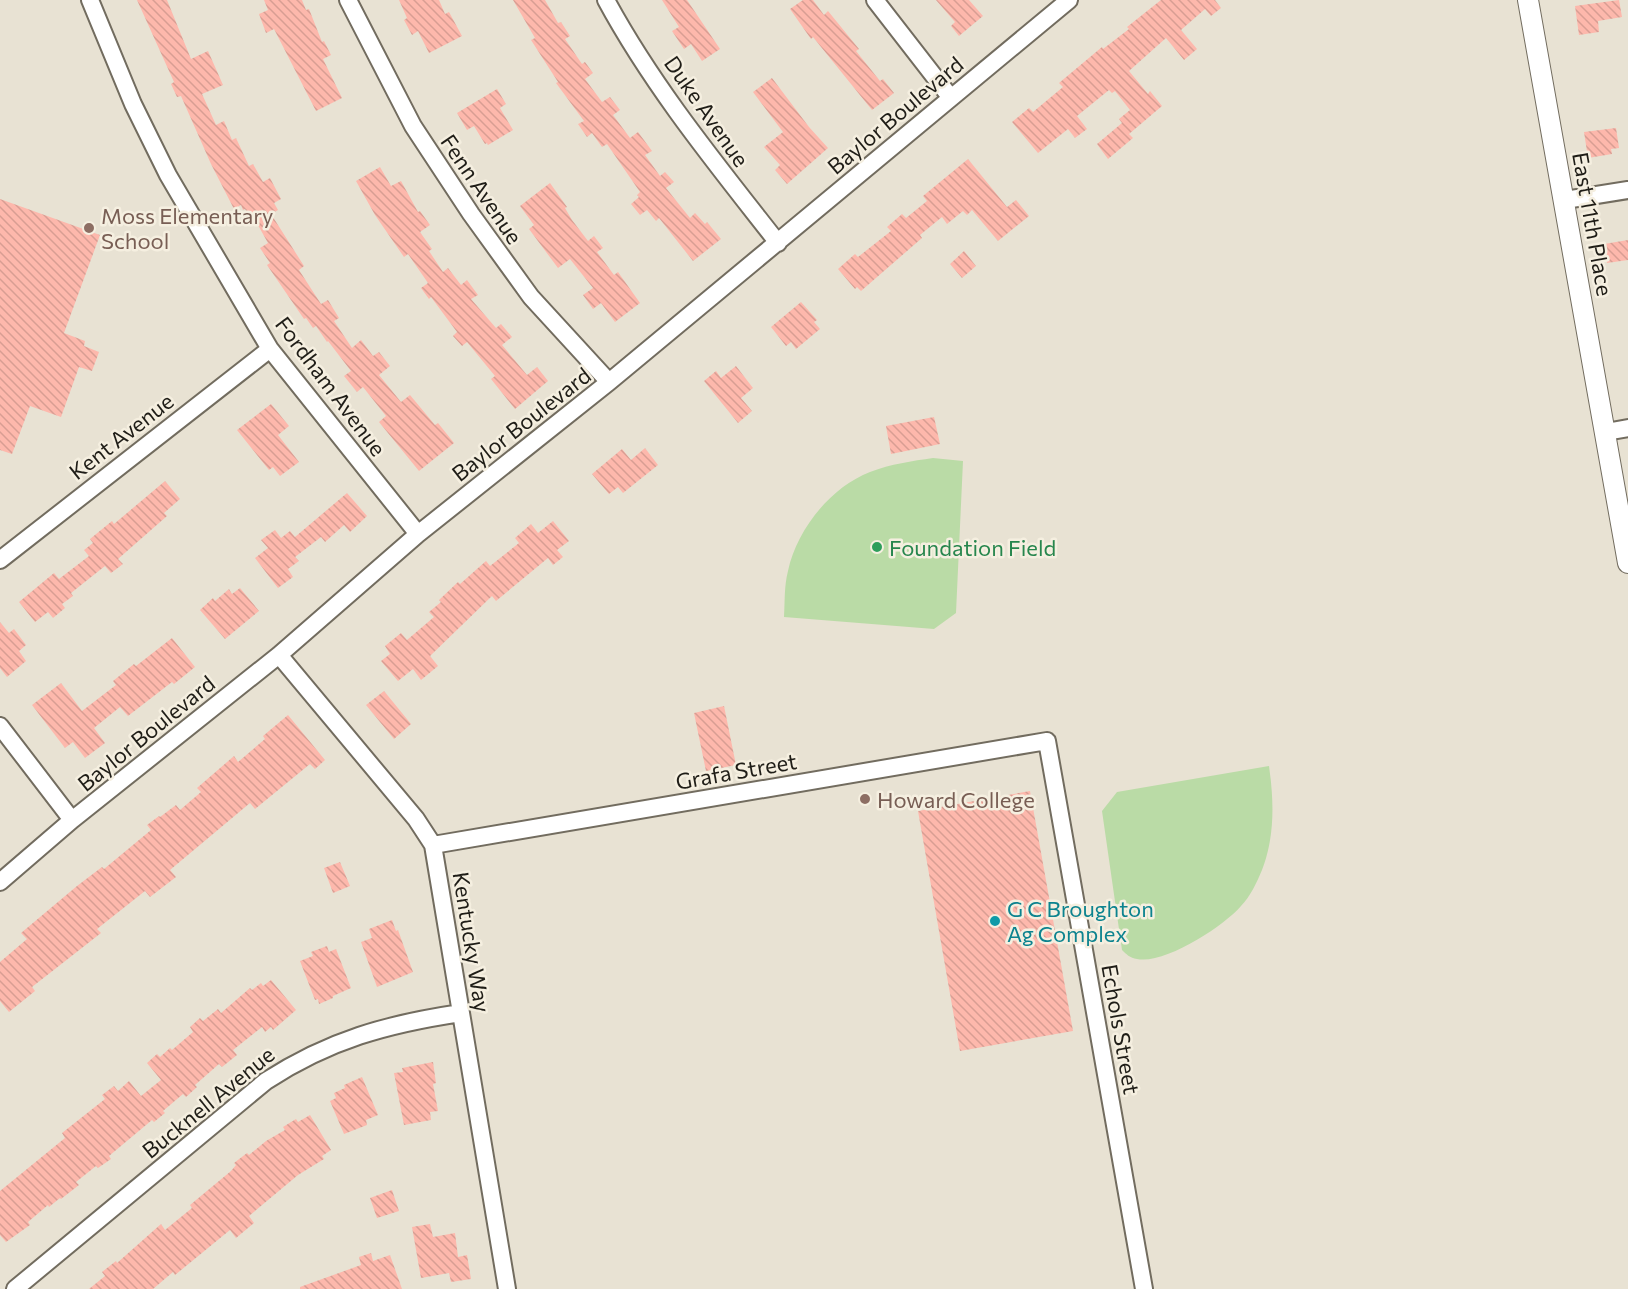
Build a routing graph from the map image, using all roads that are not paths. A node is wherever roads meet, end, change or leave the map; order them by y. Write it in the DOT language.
graph roads {
  1 [pos="90,0"];
  2 [pos="348,0"];
  3 [pos="606,0"];
  4 [pos="875,0"];
  5 [pos="1069,0"];
  6 [pos="1528,0"];
  7 [pos="951,98"];
  8 [pos="1628,190"];
  9 [pos="1565,200"];
  10 [pos="778,243"];
  11 [pos="270,349"];
  12 [pos="609,382"];
  13 [pos="1628,428"];
  14 [pos="1606,432"];
  15 [pos="418,534"];
  16 [pos="0,560"];
  17 [pos="1628,563"];
  18 [pos="279,655"];
  19 [pos="0,726"];
  20 [pos="1047,741"];
  21 [pos="72,820"];
  22 [pos="433,845"];
  23 [pos="0,882"];
  24 [pos="461,1012"];
  25 [pos="15,1289"];
  26 [pos="507,1289"];
  27 [pos="1144,1289"];
  1 -- 11 [label="street, Fordham Avenue"];
  2 -- 12 [label="street, Fenn Avenue"];
  3 -- 10 [label="street, Duke Avenue"];
  4 -- 7 [label="street"];
  5 -- 7 [label="street, Baylor Boulevard"];
  6 -- 9 [label="street, East 11th Place"];
  7 -- 10 [label="street, Baylor Boulevard"];
  8 -- 9 [label="street"];
  9 -- 14 [label="street, East 11th Place"];
  10 -- 12 [label="street, Baylor Boulevard"];
  11 -- 15 [label="street, Fordham Avenue"];
  11 -- 16 [label="street, Kent Avenue"];
  12 -- 15 [label="street, Baylor Boulevard"];
  13 -- 14 [label="street"];
  14 -- 17 [label="street, East 11th Place"];
  15 -- 18 [label="street, Baylor Boulevard"];
  18 -- 21 [label="street, Baylor Boulevard"];
  18 -- 22 [label="street, Kentucky Way"];
  19 -- 21 [label="street"];
  20 -- 22 [label="street, Grafa Street"];
  20 -- 27 [label="street, Echols Street"];
  21 -- 23 [label="street, Baylor Boulevard"];
  22 -- 24 [label="street, Kentucky Way"];
  24 -- 25 [label="street, Bucknell Avenue"];
  24 -- 26 [label="street, Kentucky Way"];
}
